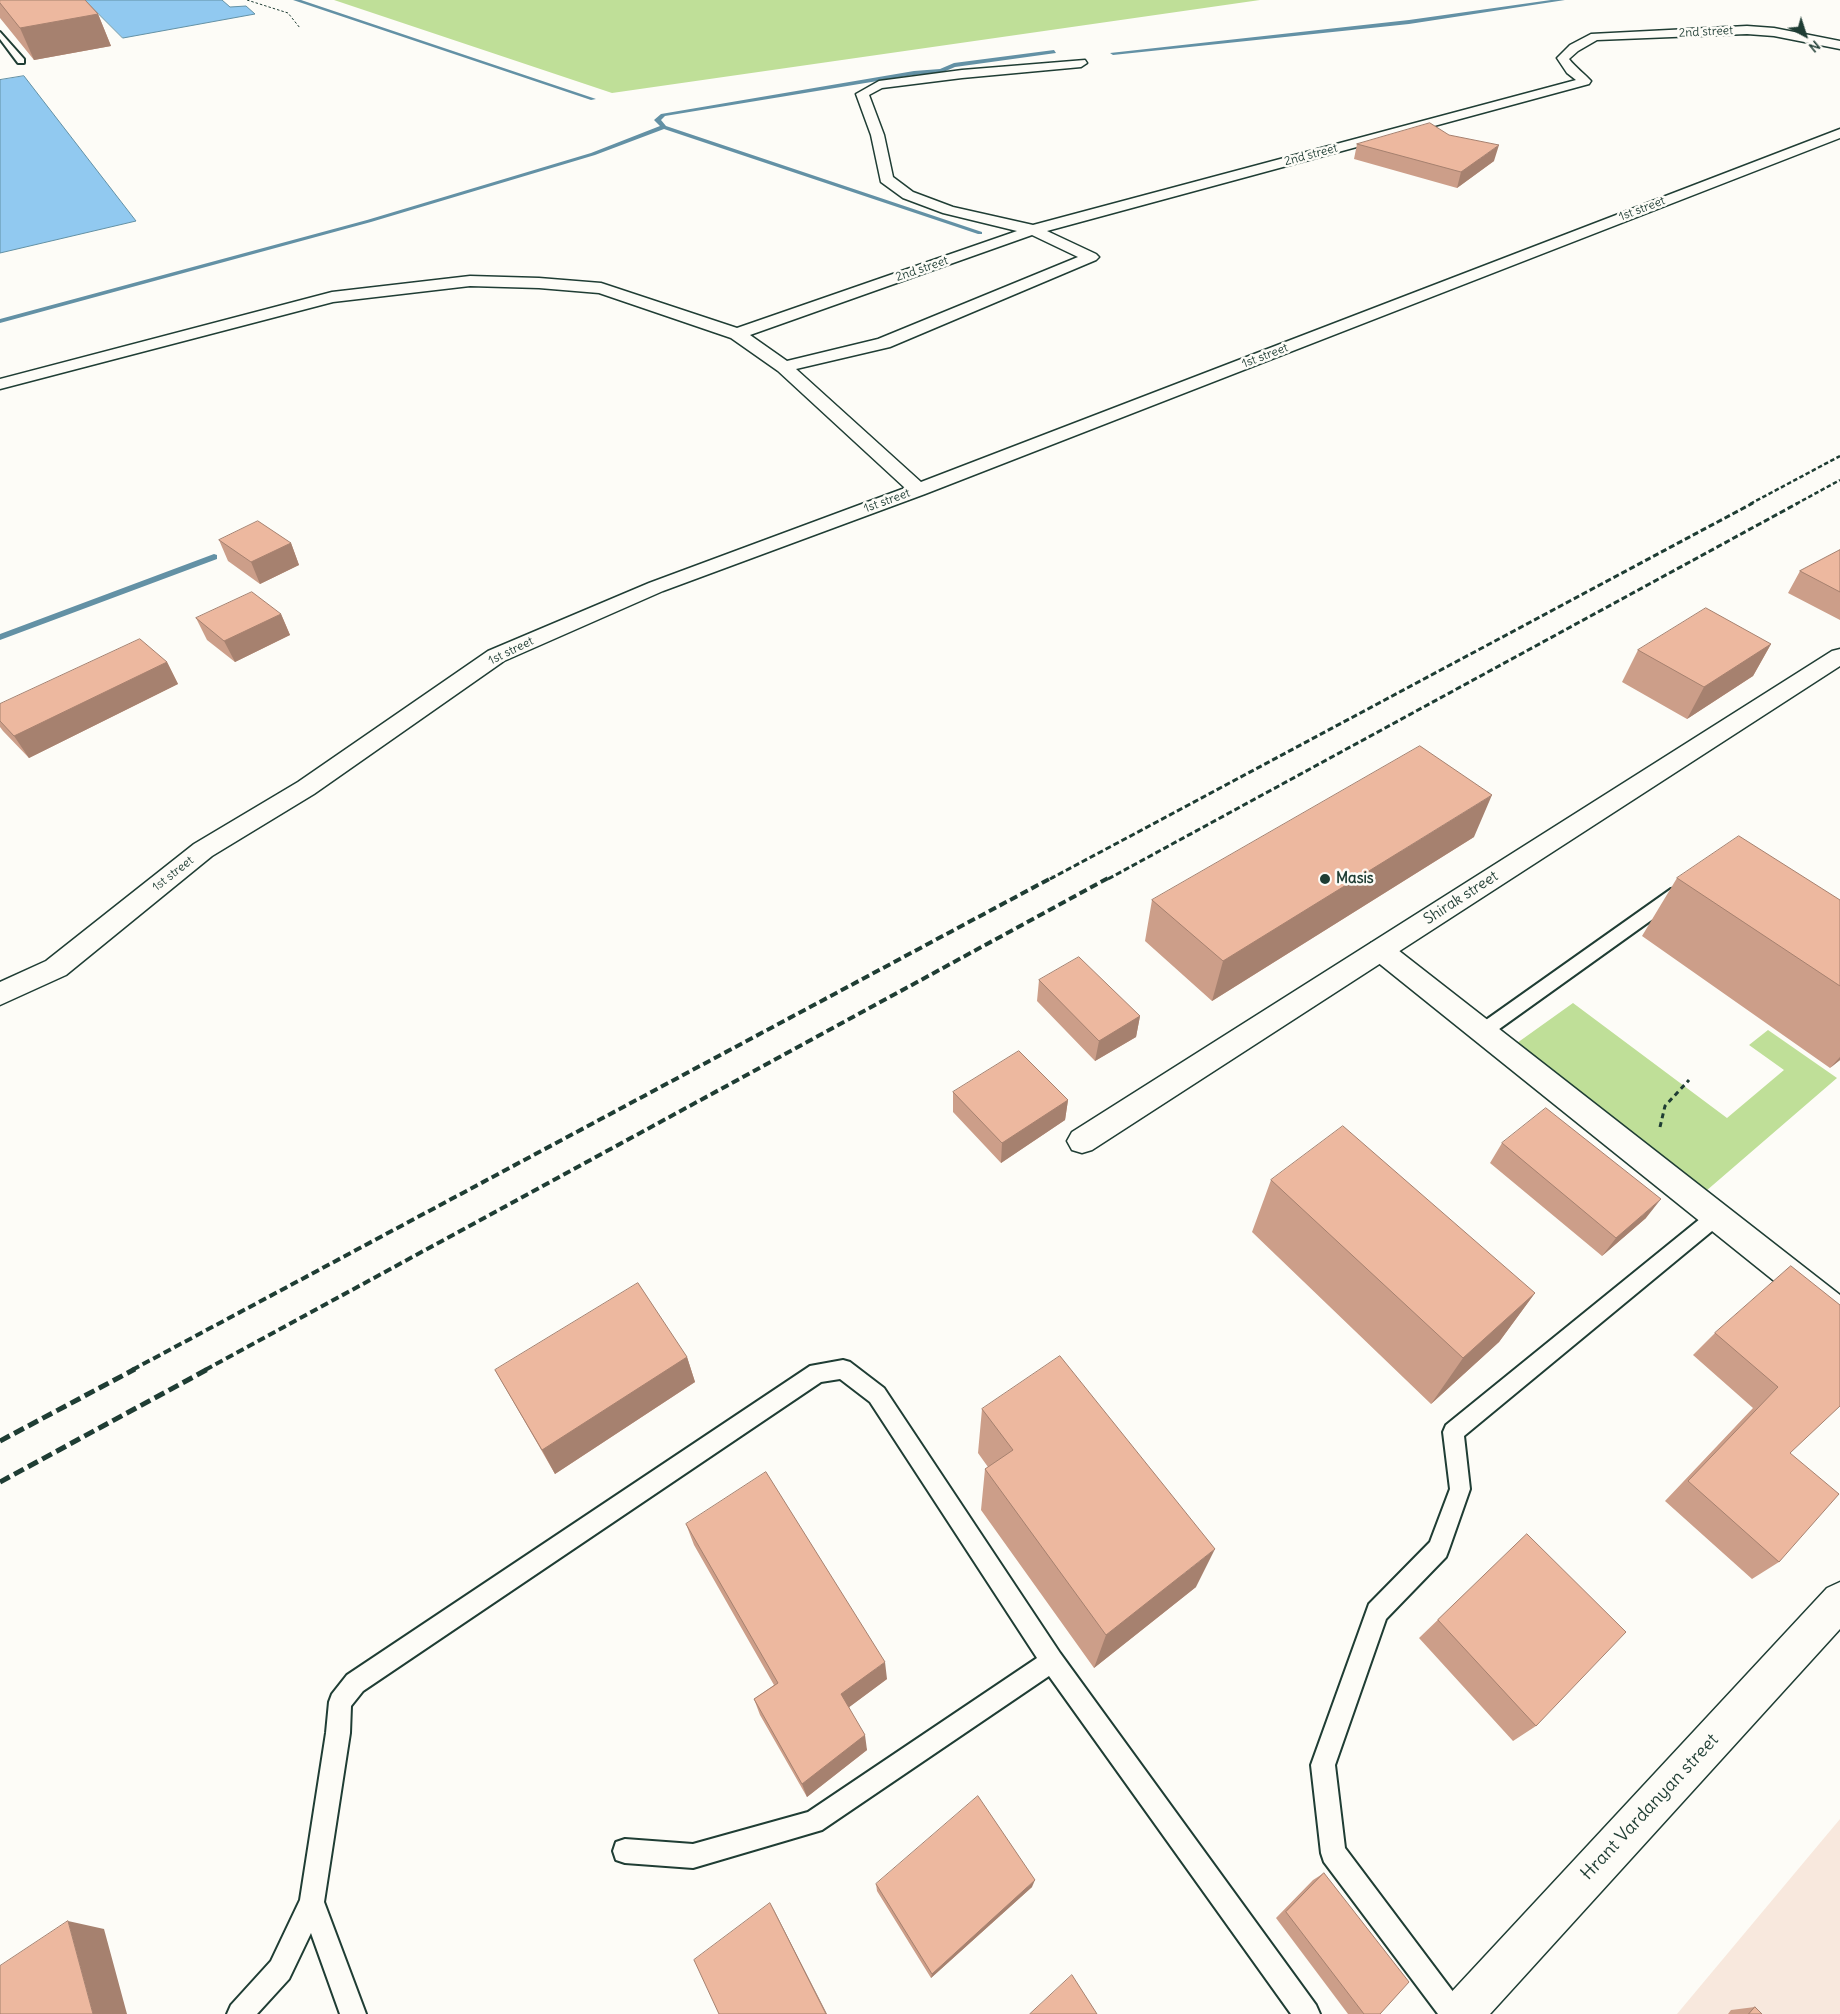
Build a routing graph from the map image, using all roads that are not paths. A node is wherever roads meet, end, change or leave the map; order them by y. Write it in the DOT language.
graph roads {
  1 [pos="0,34"];
  2 [pos="1840,46"];
  3 [pos="21,61"];
  4 [pos="1081,63"];
  5 [pos="1840,133"];
  6 [pos="1033,230"];
  7 [pos="737,334"];
  8 [pos="784,367"];
  9 [pos="0,384"];
  10 [pos="918,490"];
  11 [pos="1840,656"];
  12 [pos="1697,889"];
  13 [pos="1380,950"];
  14 [pos="0,994"];
  15 [pos="1482,1032"];
  16 [pos="1082,1141"];
  17 [pos="1717,1216"];
  18 [pos="1840,1314"];
  19 [pos="1840,1601"];
  20 [pos="1052,1661"];
  21 [pos="625,1851"];
  22 [pos="312,1902"];
  23 [pos="240,2014"];
  24 [pos="353,2014"];
  25 [pos="1307,2014"];
  26 [pos="1454,2014"];
  27 [pos="1460,2014"];
  1 -- 3 [label="lane"];
  2 -- 6 [label="street, 2nd street"];
  4 -- 6 [label="street"];
  5 -- 10 [label="street, 1st street"];
  6 -- 7 [label="street, 2nd street"];
  6 -- 8 [label="street"];
  7 -- 8 [label="street"];
  7 -- 9 [label="street"];
  8 -- 10 [label="street"];
  10 -- 14 [label="street, 1st street"];
  11 -- 13 [label="street, Shirak street"];
  12 -- 15 [label="lane"];
  13 -- 15 [label="street"];
  13 -- 16 [label="street, Shirak street"];
  15 -- 17 [label="street"];
  17 -- 18 [label="street"];
  17 -- 26 [label="lane"];
  19 -- 27 [label="street, Hrant Vardanyan street"];
  20 -- 21 [label="lane"];
  20 -- 22 [label="lane"];
  20 -- 25 [label="lane"];
  22 -- 23 [label="lane"];
  22 -- 24 [label="lane"];
}
